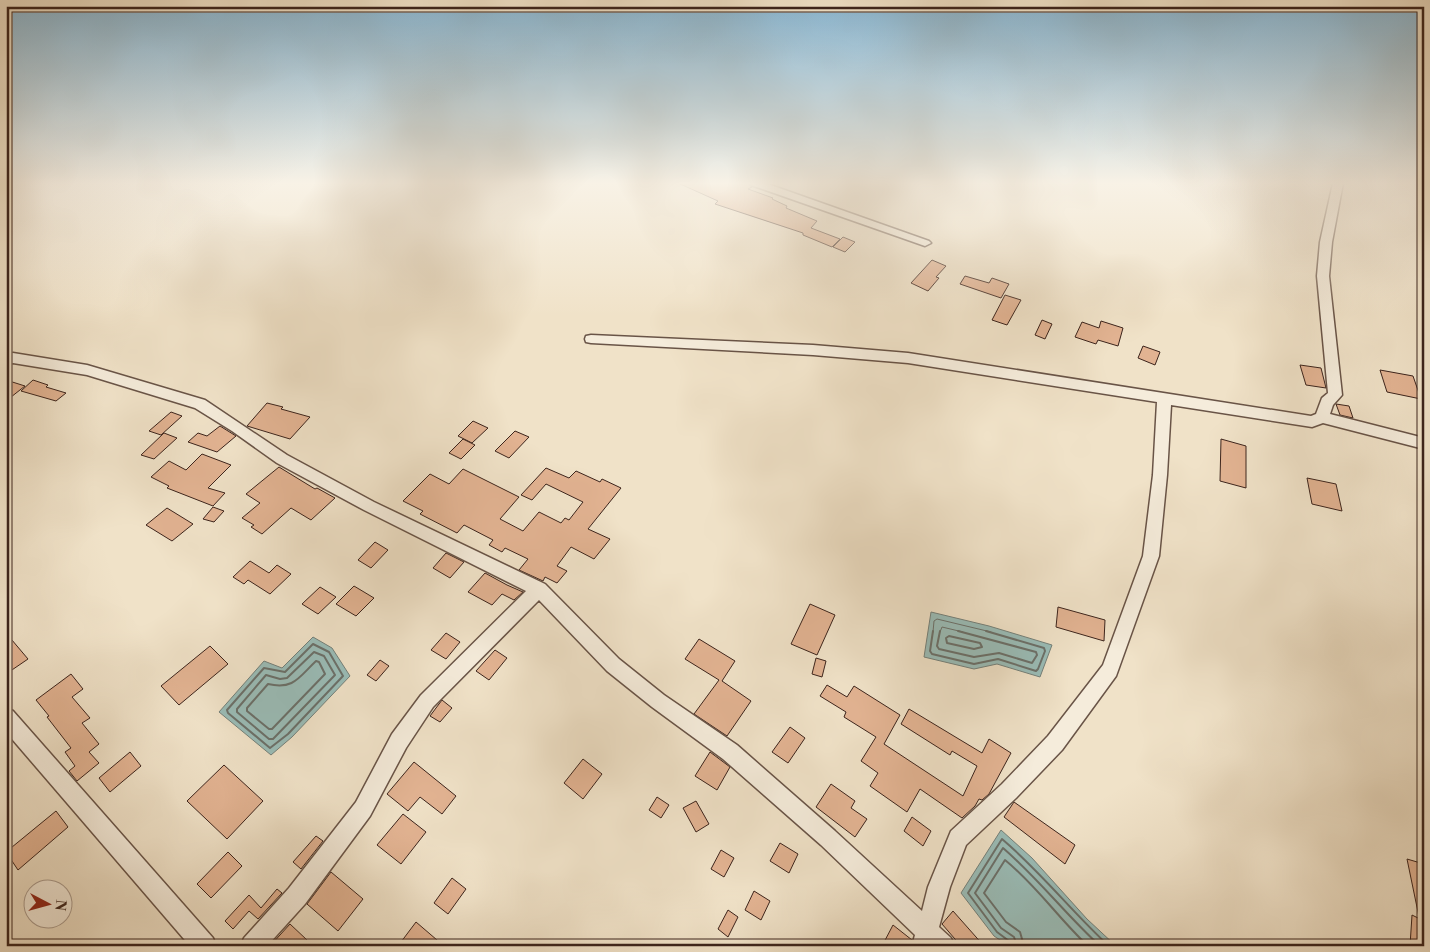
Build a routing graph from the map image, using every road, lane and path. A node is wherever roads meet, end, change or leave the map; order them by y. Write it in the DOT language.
graph roads {
  1 [pos="873,227"];
  2 [pos="1329,227"];
  3 [pos="925,243"];
  4 [pos="591,339"];
  5 [pos="6,359"];
  6 [pos="1164,399"];
  7 [pos="1322,417"];
  8 [pos="1424,444"];
  9 [pos="539,590"];
  10 [pos="6,717"];
  11 [pos="932,941"];
  12 [pos="205,946"];
  13 [pos="252,946"];
  1 -- 3 [label="street"];
  2 -- 7 [label="street"];
  4 -- 6 [label="street"];
  5 -- 9 [label="street"];
  6 -- 7 [label="street"];
  6 -- 11 [label="street"];
  7 -- 8 [label="street"];
  9 -- 11 [label="street"];
  9 -- 13 [label="street"];
  10 -- 12 [label="street"];
}
